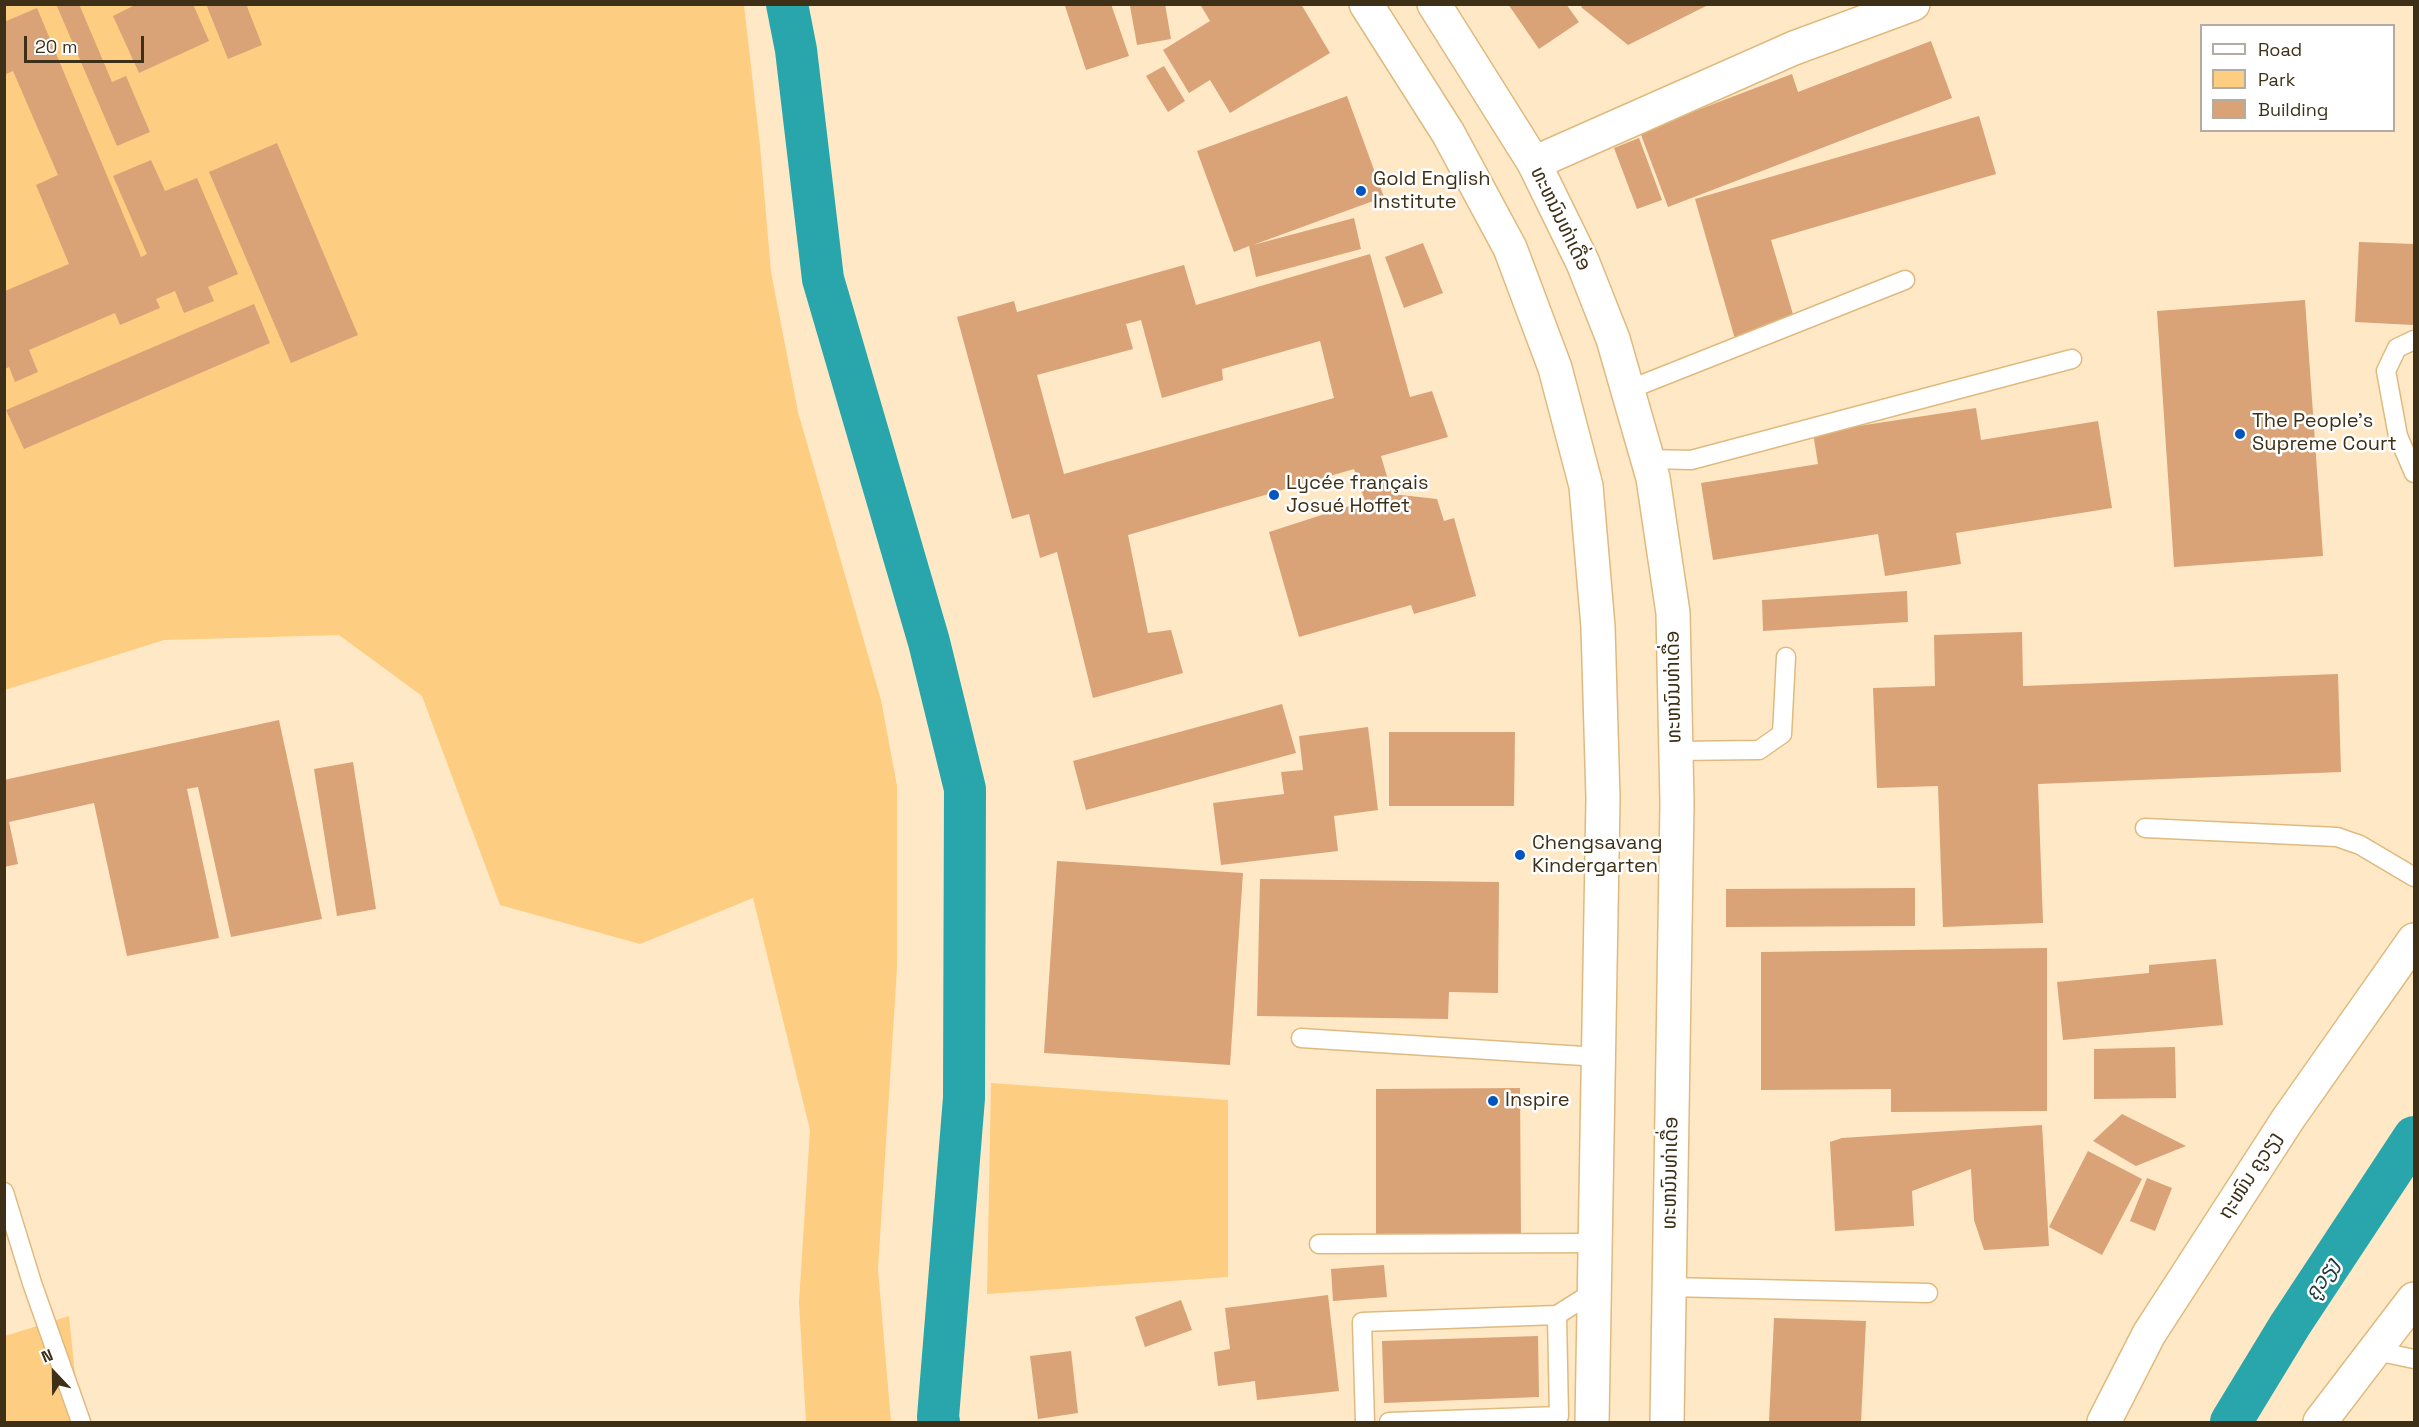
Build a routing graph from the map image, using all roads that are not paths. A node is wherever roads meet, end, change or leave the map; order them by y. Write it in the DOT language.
graph roads {
  1 [pos="1366,4"];
  2 [pos="1434,4"];
  3 [pos="1913,4"];
  4 [pos="1534,164"];
  5 [pos="1905,280"];
  6 [pos="2415,340"];
  7 [pos="2072,359"];
  8 [pos="1628,390"];
  9 [pos="1647,459"];
  10 [pos="2415,473"];
  11 [pos="1786,657"];
  12 [pos="1676,751"];
  13 [pos="2145,828"];
  14 [pos="2415,877"];
  15 [pos="2415,940"];
  16 [pos="1301,1038"];
  17 [pos="1599,1057"];
  18 [pos="4,1192"];
  19 [pos="1595,1243"];
  20 [pos="1319,1244"];
  21 [pos="1669,1287"];
  22 [pos="1595,1291"];
  23 [pos="1928,1293"];
  24 [pos="2415,1299"];
  25 [pos="1557,1315"];
  26 [pos="2376,1351"];
  27 [pos="2415,1359"];
  28 [pos="1563,1419"];
  29 [pos="81,1422"];
  30 [pos="1365,1422"];
  31 [pos="1389,1422"];
  32 [pos="1592,1422"];
  33 [pos="1667,1422"];
  34 [pos="2104,1422"];
  35 [pos="2320,1422"];
  1 -- 17 [label="main road"];
  2 -- 4 [label="main road, ທະຫນົນທ່າເດື່ອ"];
  3 -- 4 [label="main road"];
  4 -- 8 [label="main road, ທະຫນົນທ່າເດື່ອ"];
  5 -- 8 [label="lane"];
  6 -- 10 [label="lane"];
  7 -- 9 [label="lane"];
  8 -- 9 [label="main road, ທະຫນົນທ່າເດື່ອ"];
  9 -- 12 [label="main road, ທະຫນົນທ່າເດື່ອ"];
  11 -- 12 [label="lane"];
  12 -- 21 [label="main road, ທະຫນົນທ່າເດື່ອ"];
  13 -- 14 [label="lane"];
  15 -- 34 [label="main road, ຖະໜົນ ຄູວຽງ"];
  16 -- 17 [label="lane"];
  17 -- 19 [label="main road"];
  18 -- 29 [label="lane"];
  19 -- 20 [label="lane"];
  19 -- 22 [label="main road"];
  21 -- 23 [label="lane"];
  21 -- 33 [label="main road, ທະຫນົນທ່າເດື່ອ"];
  22 -- 25 [label="lane"];
  22 -- 32 [label="main road"];
  24 -- 26 [label="main road"];
  25 -- 28 [label="lane"];
  25 -- 30 [label="lane"];
  26 -- 27 [label="lane"];
  26 -- 35 [label="main road"];
  28 -- 31 [label="lane"];
}
